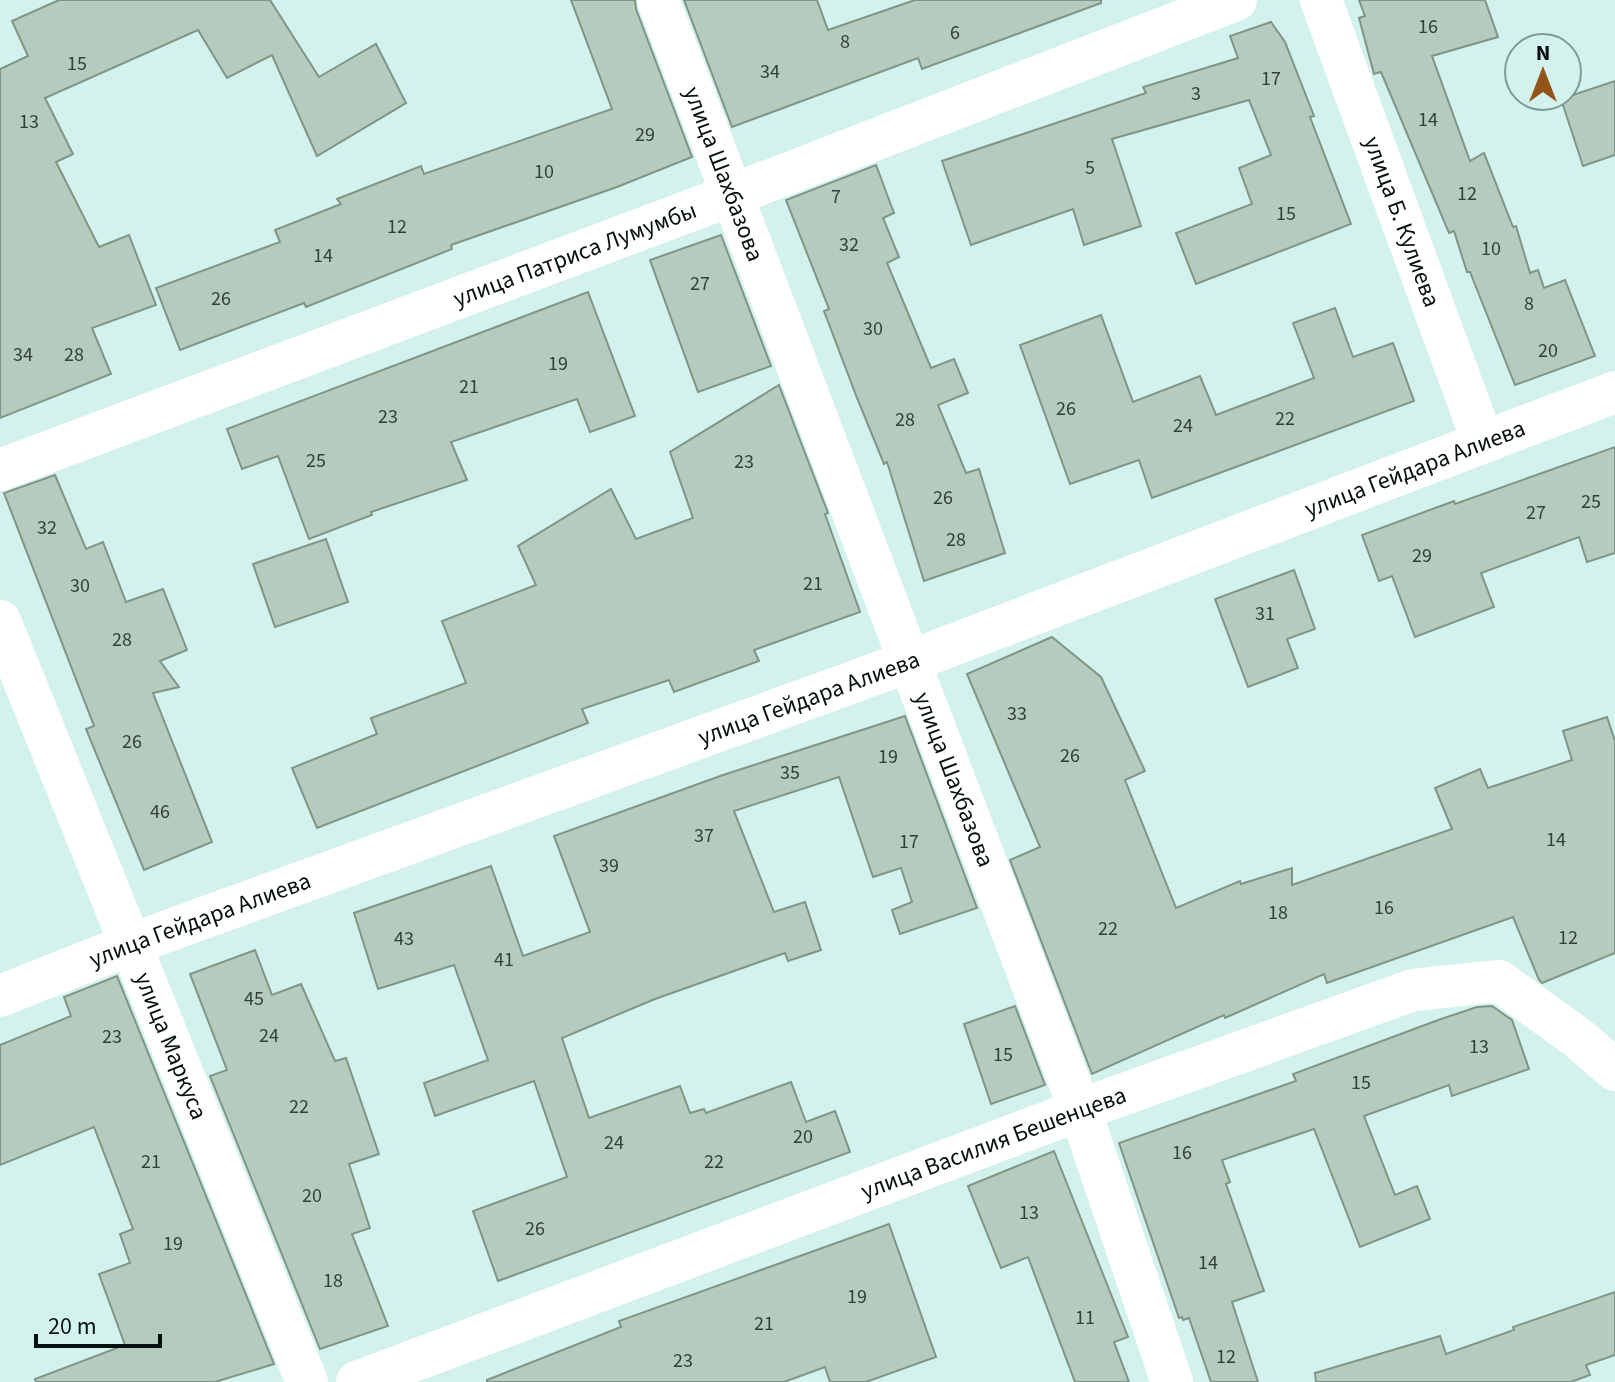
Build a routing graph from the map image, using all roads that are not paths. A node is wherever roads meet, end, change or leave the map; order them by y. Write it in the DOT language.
graph roads {
  1 [pos="658,0"];
  2 [pos="1236,0"];
  3 [pos="1321,0"];
  4 [pos="732,195"];
  5 [pos="1615,392"];
  6 [pos="1483,442"];
  7 [pos="0,470"];
  8 [pos="0,621"];
  9 [pos="908,662"];
  10 [pos="129,945"];
  11 [pos="0,996"];
  12 [pos="1615,1070"];
  13 [pos="1080,1110"];
  14 [pos="307,1382"];
  15 [pos="357,1382"];
  16 [pos="1172,1382"];
  1 -- 4 [label="street, улица Шахбазова"];
  2 -- 4 [label="street, улица Патриса Лумумбы"];
  3 -- 6 [label="street, улица Б. Кулиева"];
  4 -- 7 [label="street, улица Патриса Лумумбы"];
  4 -- 9 [label="street, улица Шахбазова"];
  5 -- 6 [label="street, улица Гейдара Алиева"];
  6 -- 9 [label="street, улица Гейдара Алиева"];
  8 -- 10 [label="street, улица Маркуса"];
  9 -- 10 [label="street, улица Гейдара Алиева"];
  9 -- 13 [label="street, улица Шахбазова"];
  10 -- 11 [label="street, улица Гейдара Алиева"];
  10 -- 14 [label="street, улица Маркуса"];
  12 -- 13 [label="street, улица Василия Бешенцева"];
  13 -- 15 [label="street, улица Василия Бешенцева"];
  13 -- 16 [label="street, улица Шахбазова"];
}
